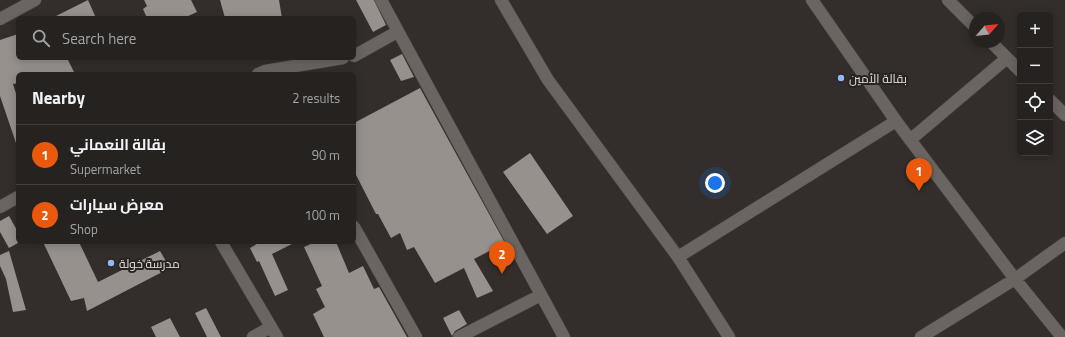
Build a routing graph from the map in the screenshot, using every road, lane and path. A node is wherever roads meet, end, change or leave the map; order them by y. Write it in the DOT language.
graph roads {
  1 [pos="35,0"];
  2 [pos="381,0"];
  3 [pos="501,0"];
  4 [pos="812,0"];
  5 [pos="948,0"];
  6 [pos="0,19"];
  7 [pos="969,21"];
  8 [pos="397,32"];
  9 [pos="997,48"];
  10 [pos="356,55"];
  11 [pos="1007,58"];
  12 [pos="332,60"];
  13 [pos="1017,68"];
  14 [pos="269,72"];
  15 [pos="1053,103"];
  16 [pos="1065,115"];
  17 [pos="896,121"];
  18 [pos="910,140"];
  19 [pos="16,198"];
  20 [pos="0,207"];
  21 [pos="356,231"];
  22 [pos="1065,243"];
  23 [pos="223,244"];
  24 [pos="678,257"];
  25 [pos="1015,278"];
  26 [pos="541,295"];
  27 [pos="274,332"];
  28 [pos="253,337"];
  29 [pos="416,337"];
  30 [pos="459,337"];
  31 [pos="564,337"];
  32 [pos="729,337"];
  33 [pos="921,337"];
  34 [pos="1062,337"];
  1 -- 6 [label="street"];
  2 -- 8 [label="street"];
  3 -- 24 [label="street"];
  4 -- 17 [label="street"];
  5 -- 7 [label="street"];
  8 -- 10 [label="street"];
  8 -- 26 [label="street"];
  9 -- 11 [label="street"];
  11 -- 13 [label="street"];
  11 -- 18 [label="street"];
  12 -- 14 [label="street"];
  15 -- 16 [label="street"];
  17 -- 18 [label="street"];
  17 -- 24 [label="street"];
  18 -- 25 [label="street"];
  19 -- 20 [label="street"];
  21 -- 29 [label="street"];
  22 -- 25 [label="street"];
  23 -- 27 [label="street"];
  24 -- 32 [label="street"];
  25 -- 33 [label="street"];
  25 -- 34 [label="street"];
  26 -- 30 [label="street"];
  26 -- 31 [label="street"];
  27 -- 28 [label="street"];
}
